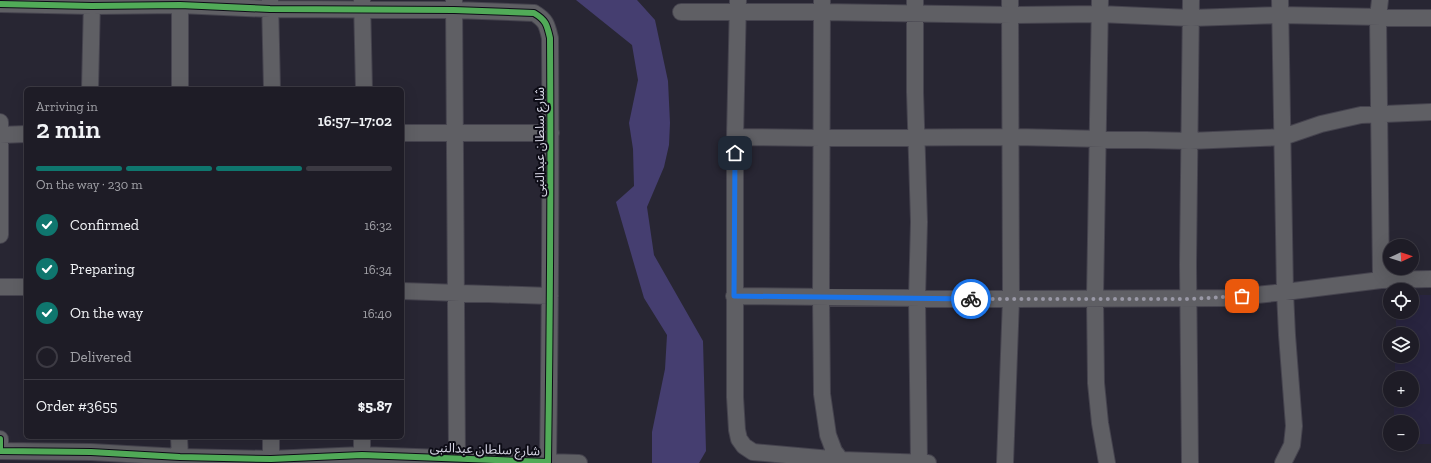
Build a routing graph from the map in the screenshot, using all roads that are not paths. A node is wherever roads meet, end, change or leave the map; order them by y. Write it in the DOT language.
graph roads {
  1 [pos="1191,0"];
  2 [pos="1380,0"];
  3 [pos="180,2"];
  4 [pos="92,3"];
  5 [pos="0,4"];
  6 [pos="270,4"];
  7 [pos="362,4"];
  8 [pos="454,5"];
  9 [pos="738,6"];
  10 [pos="822,6"];
  11 [pos="915,7"];
  12 [pos="1099,7"];
  13 [pos="1280,7"];
  14 [pos="1010,8"];
  15 [pos="681,12"];
  16 [pos="1378,17"];
  17 [pos="1191,18"];
  18 [pos="1431,18"];
  19 [pos="90,87"];
  20 [pos="180,87"];
  21 [pos="272,87"];
  22 [pos="364,87"];
  23 [pos="1431,112"];
  24 [pos="1379,114"];
  25 [pos="0,122"];
  26 [pos="551,133"];
  27 [pos="24,134"];
  28 [pos="404,134"];
  29 [pos="454,134"];
  30 [pos="0,135"];
  31 [pos="735,137"];
  32 [pos="1011,137"];
  33 [pos="1283,137"];
  34 [pos="821,138"];
  35 [pos="917,138"];
  36 [pos="1098,139"];
  37 [pos="1190,141"];
  38 [pos="0,235"];
  39 [pos="1431,279"];
  40 [pos="1381,280"];
  41 [pos="0,286"];
  42 [pos="24,287"];
  43 [pos="404,292"];
  44 [pos="1285,292"];
  45 [pos="457,293"];
  46 [pos="550,296"];
  47 [pos="734,296"];
  48 [pos="821,297"];
  49 [pos="917,298"];
  50 [pos="1094,298"];
  51 [pos="1011,299"];
  52 [pos="1189,299"];
  53 [pos="0,439"];
  54 [pos="179,439"];
  55 [pos="271,439"];
  56 [pos="362,439"];
  57 [pos="91,445"];
  58 [pos="0,451"];
  59 [pos="362,455"];
  60 [pos="180,457"];
  61 [pos="132,458"];
  62 [pos="271,459"];
  63 [pos="457,459"];
  64 [pos="289,460"];
  65 [pos="548,462"];
  66 [pos="842,462"];
  67 [pos="579,463"];
  68 [pos="919,463"];
  69 [pos="928,463"];
  70 [pos="1006,463"];
  71 [pos="1107,463"];
  72 [pos="1190,463"];
  73 [pos="1283,463"];
  1 -- 17 [label="street"];
  2 -- 16 [label="street"];
  3 -- 4 [label="street"];
  3 -- 6 [label="street"];
  3 -- 20 [label="street"];
  4 -- 5 [label="street"];
  4 -- 19 [label="street"];
  6 -- 7 [label="street"];
  6 -- 21 [label="street"];
  7 -- 8 [label="street"];
  7 -- 22 [label="street"];
  8 -- 26 [label="street, شارع سلطان عبدالنبى"];
  8 -- 29 [label="street"];
  9 -- 10 [label="street"];
  9 -- 15 [label="street"];
  9 -- 31 [label="street"];
  10 -- 11 [label="street"];
  10 -- 34 [label="street"];
  11 -- 14 [label="street"];
  11 -- 35 [label="street"];
  12 -- 14 [label="street"];
  12 -- 17 [label="street"];
  12 -- 36 [label="street"];
  13 -- 16 [label="street"];
  13 -- 17 [label="street"];
  13 -- 33 [label="street"];
  14 -- 32 [label="street"];
  16 -- 18 [label="street"];
  16 -- 24 [label="street"];
  17 -- 37 [label="street"];
  23 -- 24 [label="street"];
  24 -- 33 [label="street"];
  24 -- 40 [label="street"];
  25 -- 30 [label="street"];
  26 -- 29 [label="street"];
  26 -- 46 [label="street, شارع سلطان عبدالنبى"];
  27 -- 30 [label="street"];
  28 -- 29 [label="street"];
  29 -- 45 [label="street"];
  30 -- 38 [label="street"];
  31 -- 34 [label="street"];
  31 -- 47 [label="street"];
  32 -- 35 [label="street"];
  32 -- 36 [label="street"];
  32 -- 51 [label="street"];
  33 -- 37 [label="street"];
  33 -- 44 [label="street"];
  34 -- 35 [label="street"];
  34 -- 48 [label="street"];
  35 -- 49 [label="street"];
  36 -- 37 [label="street"];
  36 -- 50 [label="street"];
  37 -- 52 [label="street"];
  39 -- 40 [label="street"];
  40 -- 44 [label="street"];
  41 -- 42 [label="street"];
  43 -- 45 [label="street"];
  44 -- 52 [label="street"];
  44 -- 73 [label="street"];
  45 -- 46 [label="street"];
  45 -- 63 [label="street"];
  46 -- 65 [label="street, شارع سلطان عبدالنبى"];
  47 -- 48 [label="street"];
  47 -- 66 [label="street"];
  48 -- 49 [label="street"];
  48 -- 66 [label="street"];
  49 -- 51 [label="street"];
  49 -- 68 [label="street"];
  50 -- 51 [label="street"];
  50 -- 52 [label="street"];
  50 -- 71 [label="street"];
  51 -- 70 [label="street"];
  52 -- 72 [label="street"];
  53 -- 58 [label="street"];
  54 -- 60 [label="street"];
  55 -- 62 [label="street"];
  56 -- 59 [label="street"];
  57 -- 58 [label="street, شارع سلطان عبدالنبى"];
  57 -- 61 [label="street, شارع سلطان عبدالنبى"];
  59 -- 63 [label="street, شارع سلطان عبدالنبى"];
  59 -- 64 [label="street, شارع سلطان عبدالنبى"];
  60 -- 61 [label="street, شارع سلطان عبدالنبى"];
  60 -- 62 [label="street, شارع سلطان عبدالنبى"];
  62 -- 64 [label="street, شارع سلطان عبدالنبى"];
  63 -- 65 [label="street, شارع سلطان عبدالنبى"];
  65 -- 67 [label="street"];
  66 -- 68 [label="street"];
  68 -- 69 [label="street"];
}
